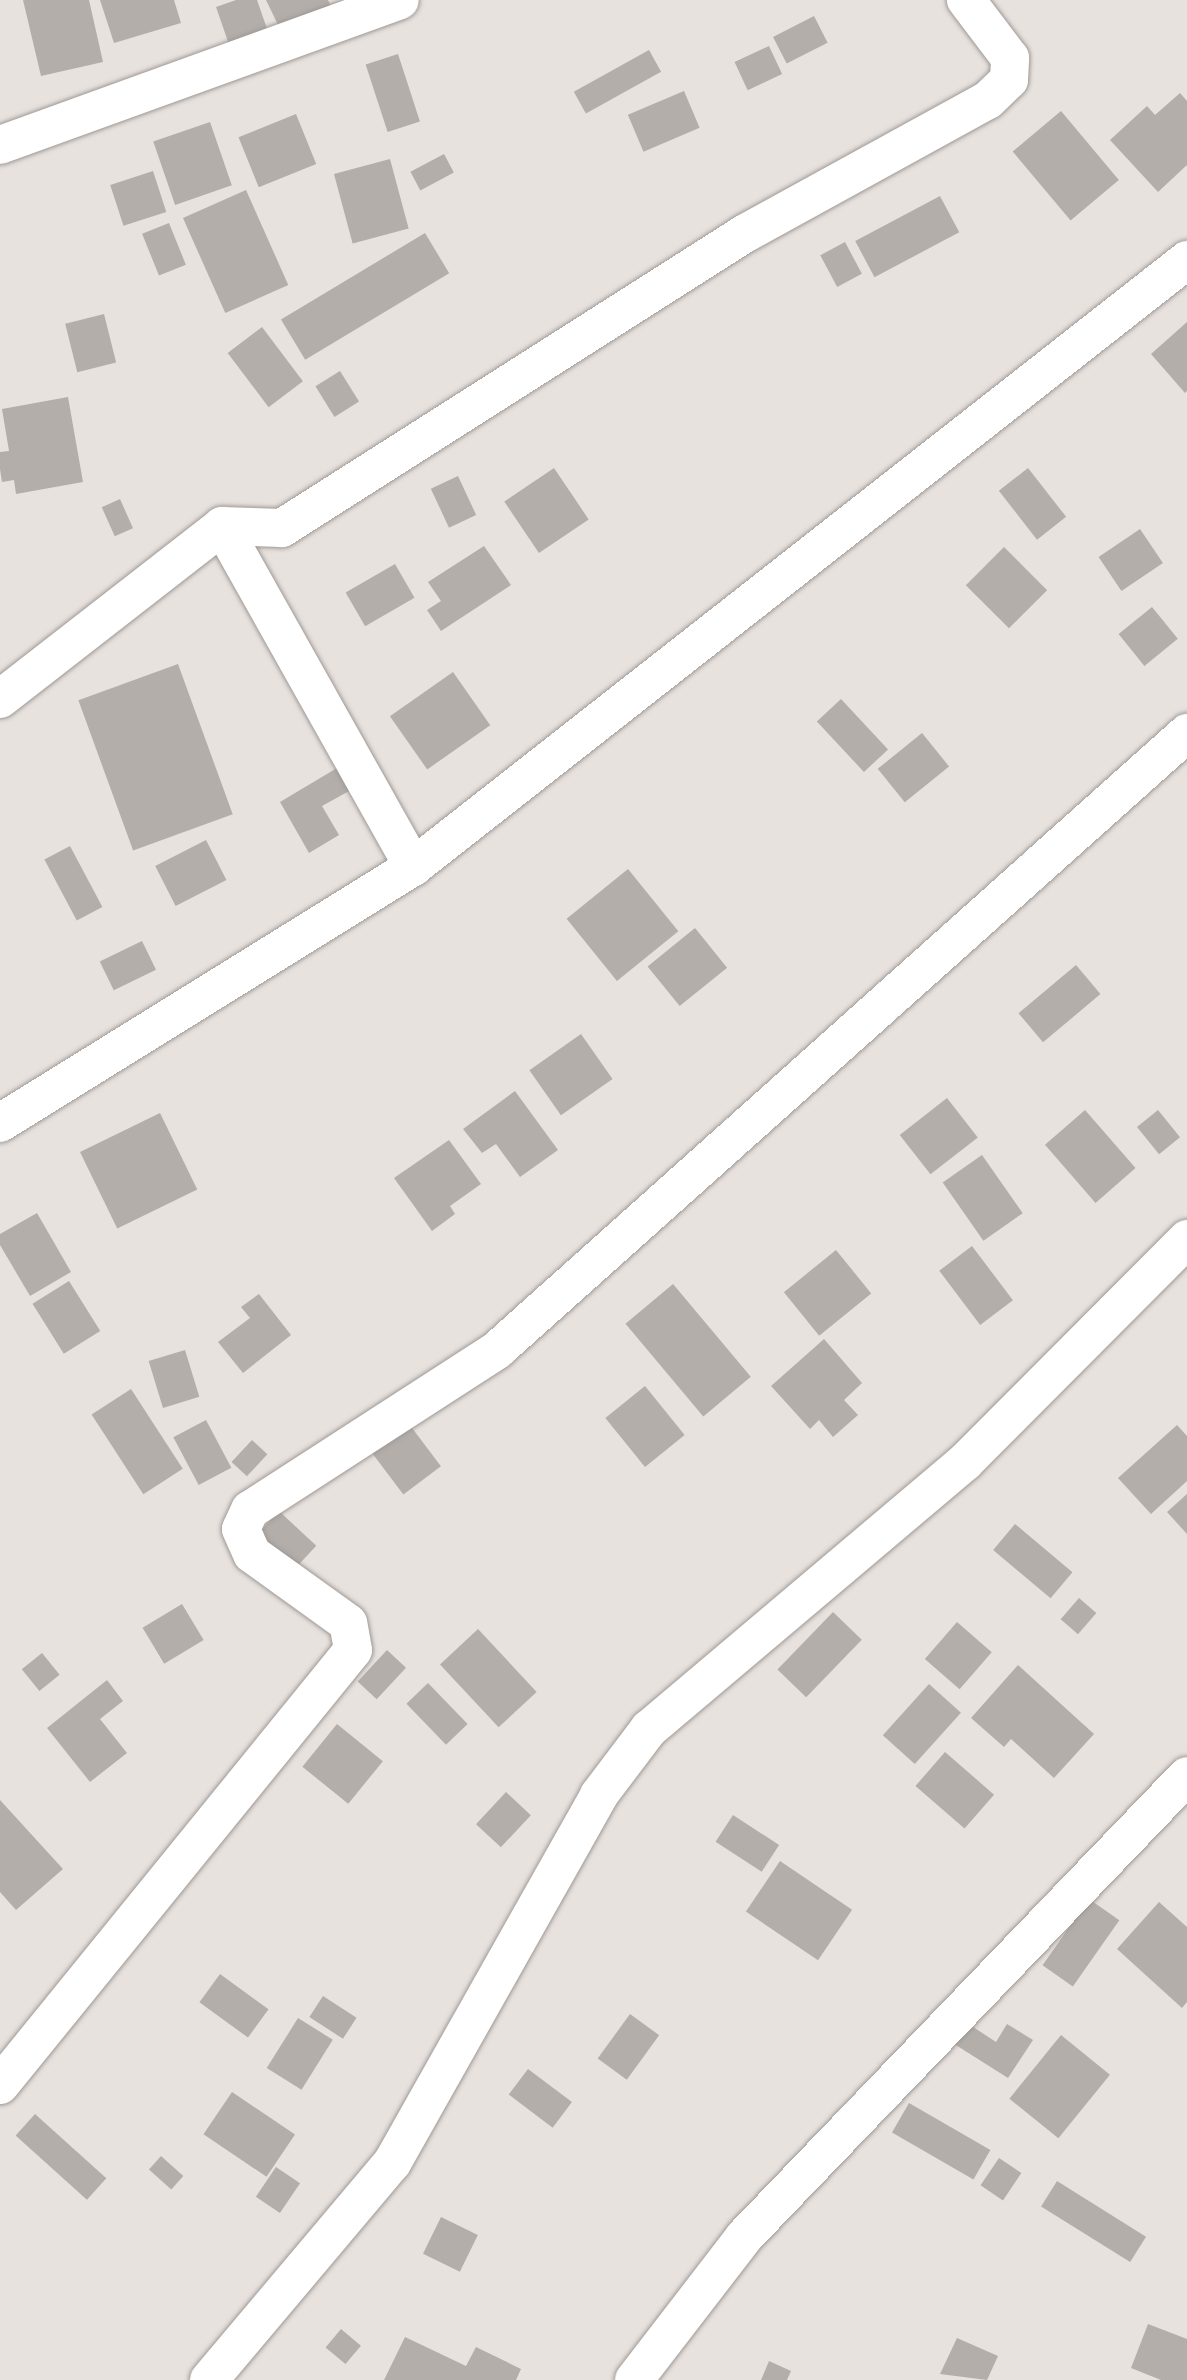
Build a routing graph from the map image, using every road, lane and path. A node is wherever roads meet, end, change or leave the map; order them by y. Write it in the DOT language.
graph roads {
  1 [pos="400,0"];
  2 [pos="966,0"];
  3 [pos="0,145"];
  4 [pos="1187,260"];
  5 [pos="222,526"];
  6 [pos="0,699"];
  7 [pos="1187,733"];
  8 [pos="414,867"];
  9 [pos="0,1124"];
  10 [pos="1187,1239"];
  11 [pos="1187,1776"];
  12 [pos="0,2085"];
  13 [pos="209,2380"];
  14 [pos="634,2380"];
  1 -- 3 [label="street"];
  2 -- 5 [label="street"];
  4 -- 8 [label="street"];
  5 -- 6 [label="street"];
  5 -- 8 [label="street"];
  7 -- 12 [label="street"];
  8 -- 9 [label="street"];
  10 -- 13 [label="street"];
  11 -- 14 [label="street"];
}
